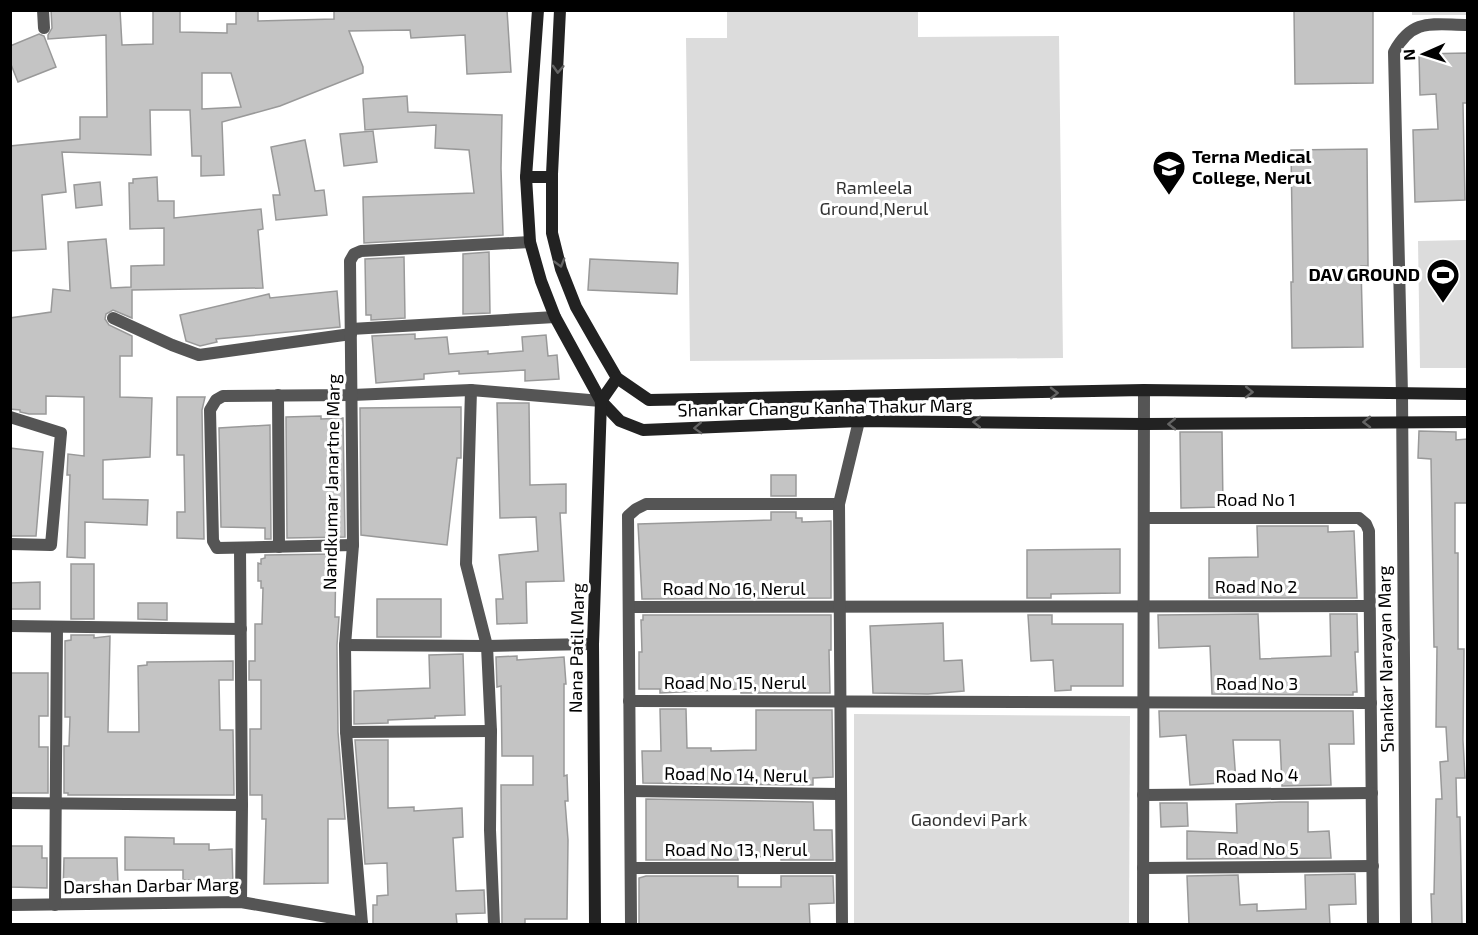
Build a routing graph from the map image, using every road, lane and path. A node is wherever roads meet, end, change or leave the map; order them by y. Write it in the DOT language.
graph roads {
  1 [pos="43,10"];
  2 [pos="538,10"];
  3 [pos="560,10"];
  4 [pos="1467,25"];
  5 [pos="44,28"];
  6 [pos="526,177"];
  7 [pos="552,177"];
  8 [pos="530,242"];
  9 [pos="555,317"];
  10 [pos="113,318"];
  11 [pos="351,332"];
  12 [pos="617,378"];
  13 [pos="471,390"];
  14 [pos="1144,390"];
  15 [pos="1402,394"];
  16 [pos="1467,394"];
  17 [pos="278,395"];
  18 [pos="352,395"];
  19 [pos="861,397"];
  20 [pos="600,400"];
  21 [pos="10,417"];
  22 [pos="859,421"];
  23 [pos="1401,421"];
  24 [pos="1467,422"];
  25 [pos="1144,424"];
  26 [pos="839,504"];
  27 [pos="1144,518"];
  28 [pos="10,544"];
  29 [pos="353,545"];
  30 [pos="240,548"];
  31 [pos="279,548"];
  32 [pos="1143,605"];
  33 [pos="1369,606"];
  34 [pos="629,607"];
  35 [pos="840,608"];
  36 [pos="10,626"];
  37 [pos="57,627"];
  38 [pos="241,629"];
  39 [pos="593,644"];
  40 [pos="345,645"];
  41 [pos="487,646"];
  42 [pos="629,701"];
  43 [pos="840,702"];
  44 [pos="1143,702"];
  45 [pos="1371,703"];
  46 [pos="491,731"];
  47 [pos="346,732"];
  48 [pos="630,791"];
  49 [pos="1372,793"];
  50 [pos="841,794"];
  51 [pos="1143,795"];
  52 [pos="10,803"];
  53 [pos="56,803"];
  54 [pos="242,806"];
  55 [pos="1373,866"];
  56 [pos="631,868"];
  57 [pos="842,868"];
  58 [pos="1143,868"];
  59 [pos="241,902"];
  60 [pos="10,905"];
  61 [pos="55,905"];
  62 [pos="362,924"];
  63 [pos="494,924"];
  64 [pos="595,924"];
  65 [pos="631,924"];
  66 [pos="842,924"];
  67 [pos="1143,924"];
  68 [pos="1373,924"];
  69 [pos="1406,924"];
  1 -- 5 [label="street"];
  2 -- 6 [label="street, Shankar Changu Kanha Thakur Marg"];
  3 -- 7 [label="street, Shankar Changu Kanha Thakur Marg, one-way"];
  4 -- 15 [label="street, Shankar Narayan Marg"];
  6 -- 7 [label="street"];
  6 -- 8 [label="street, Shankar Changu Kanha Thakur Marg"];
  7 -- 12 [label="street, Shankar Changu Kanha Thakur Marg, one-way"];
  8 -- 9 [label="street, Shankar Changu Kanha Thakur Marg"];
  8 -- 11 [label="street, Nandkumar Janartne Marg"];
  9 -- 11 [label="street"];
  9 -- 20 [label="street, Shankar Changu Kanha Thakur Marg"];
  10 -- 11 [label="street"];
  11 -- 18 [label="street, Nandkumar Janartne Marg"];
  12 -- 19 [label="street, Shankar Changu Kanha Thakur Marg"];
  12 -- 20 [label="street"];
  13 -- 18 [label="street"];
  13 -- 20 [label="street"];
  13 -- 41 [label="street"];
  14 -- 15 [label="street, Shankar Changu Kanha Thakur Marg, one-way"];
  19 -- 14 [label="street, Shankar Changu Kanha Thakur Marg, one-way"];
  14 -- 25 [label="street"];
  15 -- 16 [label="street, Shankar Changu Kanha Thakur Marg"];
  15 -- 23 [label="street, Shankar Narayan Marg"];
  17 -- 18 [label="street"];
  17 -- 30 [label="street"];
  17 -- 31 [label="street"];
  18 -- 29 [label="street, Nandkumar Janartne Marg"];
  19 -- 22 [label="street"];
  22 -- 20 [label="street, Shankar Changu Kanha Thakur Marg, one-way"];
  20 -- 39 [label="street, Nana Patil Marg"];
  21 -- 28 [label="street"];
  25 -- 22 [label="street, Shankar Changu Kanha Thakur Marg, one-way"];
  22 -- 26 [label="street"];
  23 -- 24 [label="street, Shankar Changu Kanha Thakur Marg"];
  23 -- 25 [label="street, Shankar Changu Kanha Thakur Marg, one-way"];
  23 -- 69 [label="street, Shankar Narayan Marg"];
  25 -- 27 [label="street"];
  26 -- 34 [label="street"];
  26 -- 35 [label="street"];
  27 -- 32 [label="street"];
  27 -- 33 [label="street, Road No 1"];
  29 -- 31 [label="street"];
  29 -- 40 [label="street, Nandkumar Janartne Marg"];
  30 -- 31 [label="street"];
  30 -- 38 [label="street"];
  32 -- 33 [label="street, Road No 2"];
  32 -- 35 [label="street, Road No 2"];
  32 -- 44 [label="street"];
  33 -- 45 [label="street"];
  34 -- 35 [label="street, Road No 16, Nerul"];
  34 -- 42 [label="street"];
  35 -- 43 [label="street"];
  36 -- 37 [label="street"];
  37 -- 38 [label="street"];
  37 -- 53 [label="street"];
  38 -- 54 [label="street"];
  39 -- 41 [label="street"];
  39 -- 64 [label="street, Nana Patil Marg"];
  40 -- 41 [label="street"];
  40 -- 47 [label="street, Nandkumar Janartne Marg"];
  41 -- 46 [label="street"];
  42 -- 43 [label="street, Road No 15, Nerul"];
  42 -- 48 [label="street"];
  43 -- 44 [label="street, Road No 15, Nerul"];
  43 -- 50 [label="street"];
  44 -- 45 [label="street, Road No 3"];
  44 -- 51 [label="street"];
  45 -- 49 [label="street"];
  46 -- 47 [label="street"];
  46 -- 63 [label="street"];
  47 -- 62 [label="street, Nandkumar Janartne Marg"];
  48 -- 50 [label="street, Road No 14, Nerul"];
  48 -- 56 [label="street"];
  49 -- 51 [label="street, Road No 4"];
  49 -- 55 [label="street"];
  50 -- 57 [label="street"];
  51 -- 58 [label="street"];
  52 -- 53 [label="street"];
  53 -- 54 [label="street"];
  53 -- 61 [label="street"];
  54 -- 59 [label="street"];
  55 -- 58 [label="street, Road No 5"];
  55 -- 68 [label="street"];
  56 -- 57 [label="street, Road No 13, Nerul"];
  56 -- 65 [label="street"];
  57 -- 66 [label="street"];
  58 -- 67 [label="street"];
  59 -- 61 [label="street, Darshan Darbar Marg"];
  59 -- 62 [label="street, Darshan Darbar Marg"];
  60 -- 61 [label="street, Darshan Darbar Marg"];
}
